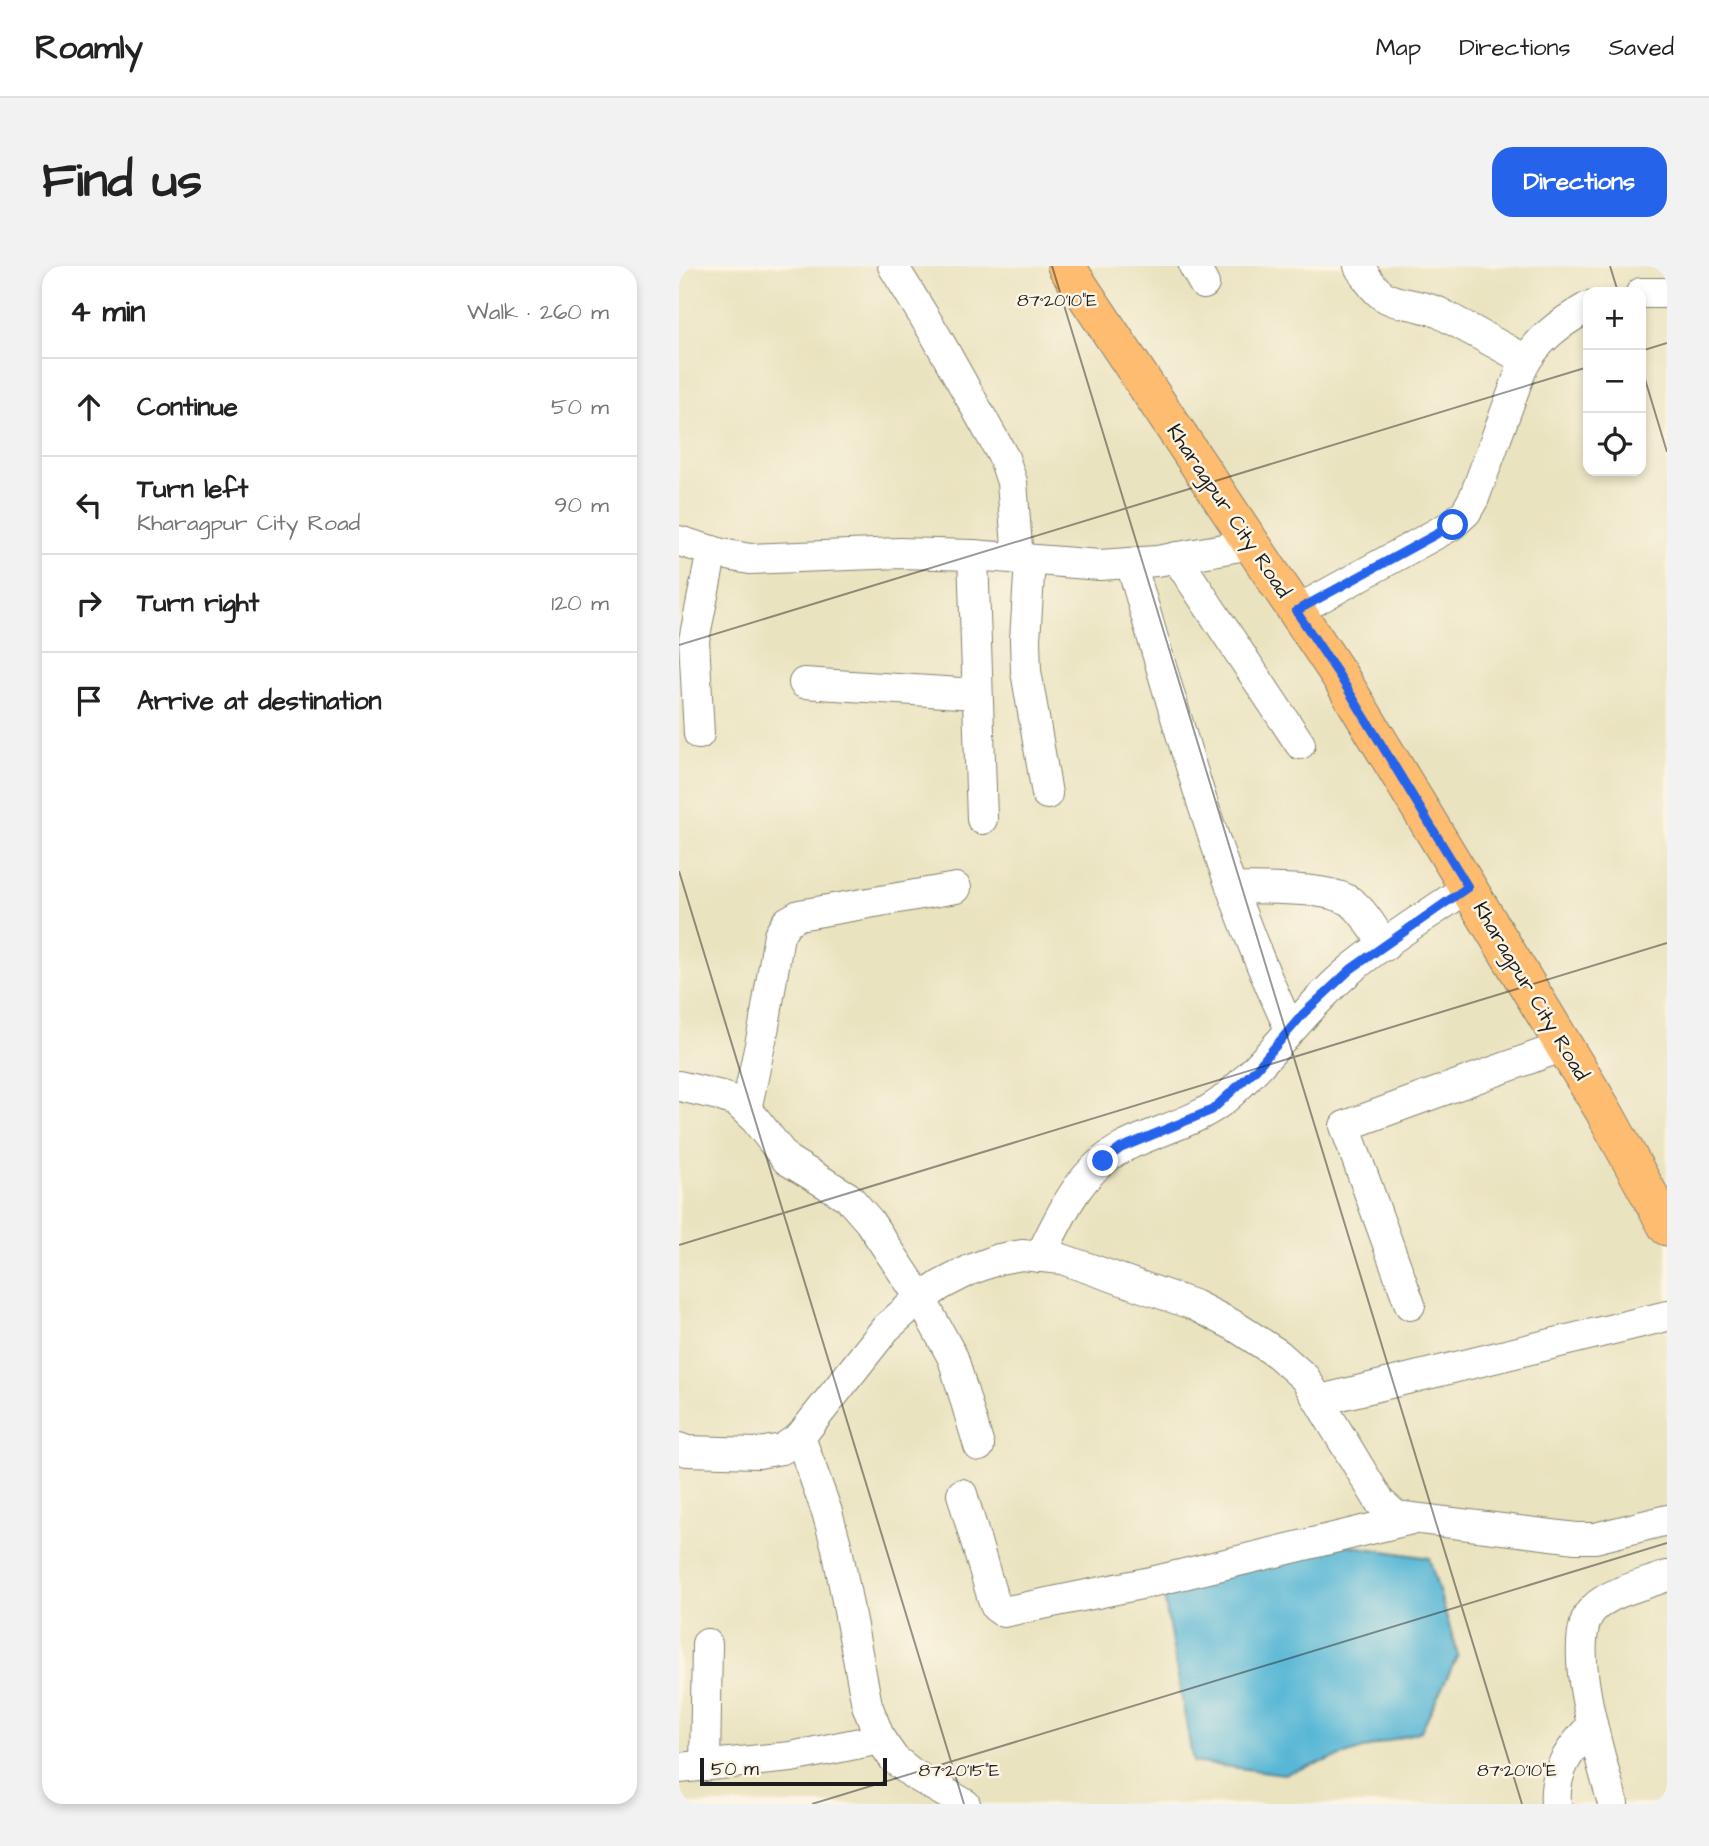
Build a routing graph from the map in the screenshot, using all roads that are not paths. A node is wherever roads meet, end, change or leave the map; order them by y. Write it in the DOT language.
graph roads {
  1 [pos="893,266"];
  2 [pos="1066,266"];
  3 [pos="1359,266"];
  4 [pos="1646,293"];
  5 [pos="1667,293"];
  6 [pos="1583,310"];
  7 [pos="1526,360"];
  8 [pos="679,541"];
  9 [pos="1251,544"];
  10 [pos="712,551"];
  11 [pos="973,555"];
  12 [pos="1176,558"];
  13 [pos="1024,560"];
  14 [pos="1131,563"];
  15 [pos="1296,611"];
  16 [pos="804,684"];
  17 [pos="976,694"];
  18 [pos="699,734"];
  19 [pos="1300,744"];
  20 [pos="1047,794"];
  21 [pos="982,819"];
  22 [pos="1468,887"];
  23 [pos="956,888"];
  24 [pos="1232,888"];
  25 [pos="1385,946"];
  26 [pos="1290,1029"];
  27 [pos="1564,1046"];
  28 [pos="679,1086"];
  29 [pos="745,1110"];
  30 [pos="1667,1227"];
  31 [pos="1040,1257"];
  32 [pos="921,1299"];
  33 [pos="1410,1305"];
  34 [pos="1667,1315"];
  35 [pos="1320,1400"];
  36 [pos="800,1437"];
  37 [pos="979,1446"];
  38 [pos="679,1448"];
  39 [pos="962,1494"];
  40 [pos="1412,1519"];
  41 [pos="1667,1520"];
  42 [pos="1667,1576"];
  43 [pos="707,1644"];
  44 [pos="1592,1725"];
  45 [pos="880,1739"];
  46 [pos="692,1767"];
  47 [pos="965,1804"];
  48 [pos="1556,1804"];
  49 [pos="1613,1804"];
  1 -- 13 [label="street"];
  2 -- 9 [label="main road, Kharagpur City Road"];
  3 -- 7 [label="street"];
  4 -- 5 [label="street"];
  6 -- 7 [label="street"];
  7 -- 15 [label="street"];
  8 -- 10 [label="street"];
  9 -- 12 [label="street"];
  9 -- 15 [label="main road, Kharagpur City Road"];
  10 -- 11 [label="street"];
  10 -- 18 [label="street"];
  11 -- 13 [label="street"];
  11 -- 17 [label="street"];
  12 -- 14 [label="street"];
  12 -- 19 [label="street"];
  13 -- 14 [label="street"];
  13 -- 20 [label="street"];
  14 -- 24 [label="street"];
  15 -- 22 [label="main road, Kharagpur City Road"];
  16 -- 17 [label="street"];
  17 -- 21 [label="street"];
  22 -- 25 [label="street"];
  22 -- 27 [label="main road, Kharagpur City Road"];
  23 -- 29 [label="street"];
  24 -- 25 [label="street"];
  24 -- 26 [label="street"];
  25 -- 26 [label="street"];
  26 -- 31 [label="street"];
  27 -- 30 [label="main road, Kharagpur City Road"];
  27 -- 33 [label="street"];
  28 -- 29 [label="street"];
  29 -- 32 [label="street"];
  31 -- 32 [label="street"];
  31 -- 35 [label="street"];
  32 -- 36 [label="street"];
  32 -- 37 [label="street"];
  34 -- 35 [label="street"];
  35 -- 40 [label="street"];
  36 -- 38 [label="street"];
  36 -- 45 [label="street"];
  39 -- 40 [label="street"];
  40 -- 41 [label="street"];
  42 -- 44 [label="street"];
  43 -- 46 [label="street"];
  44 -- 48 [label="street"];
  44 -- 49 [label="street"];
  45 -- 46 [label="street"];
  45 -- 47 [label="street"];
}
